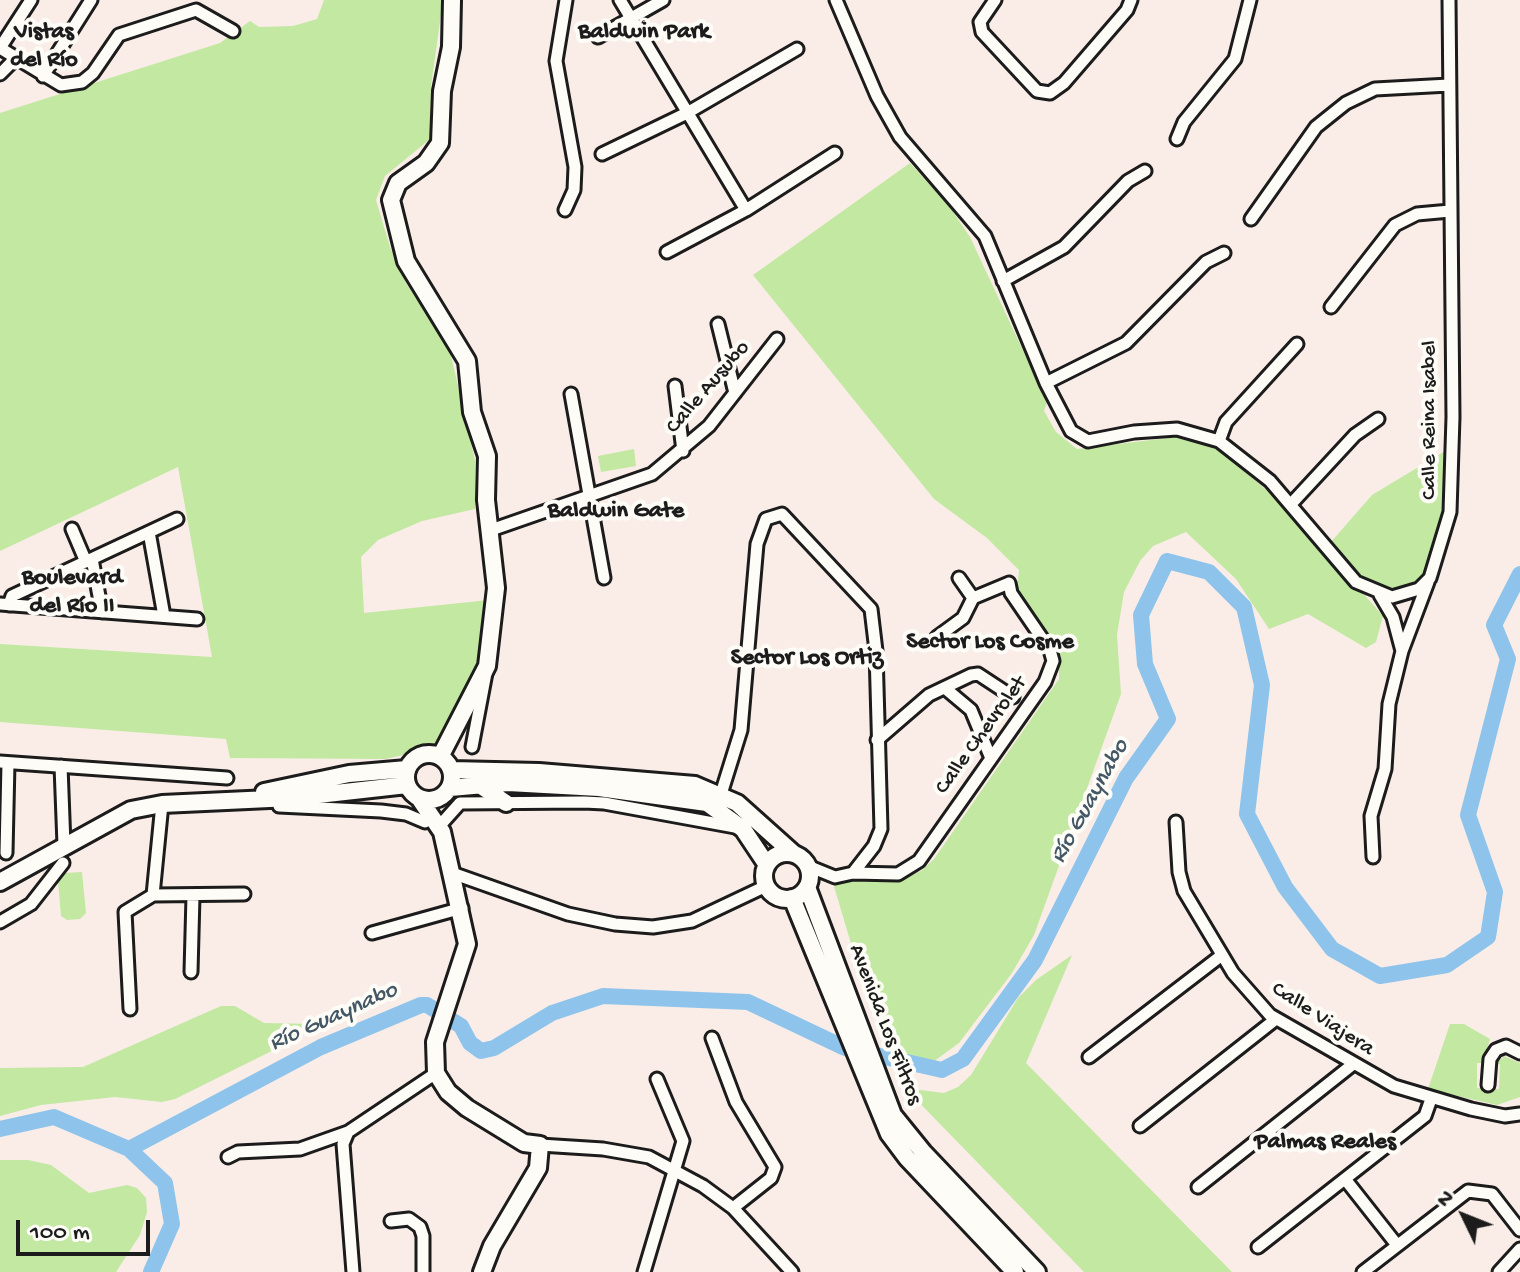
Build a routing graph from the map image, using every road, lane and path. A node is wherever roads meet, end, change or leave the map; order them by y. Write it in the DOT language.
graph roads {
  1 [pos="31,0"];
  2 [pos="91,0"];
  3 [pos="452,0"];
  4 [pos="566,0"];
  5 [pos="620,0"];
  6 [pos="663,0"];
  7 [pos="836,0"];
  8 [pos="995,0"];
  9 [pos="1131,0"];
  10 [pos="1250,0"];
  11 [pos="1449,0"];
  12 [pos="632,18"];
  13 [pos="233,31"];
  14 [pos="598,37"];
  15 [pos="0,48"];
  16 [pos="797,49"];
  17 [pos="16,58"];
  18 [pos="0,74"];
  19 [pos="43,76"];
  20 [pos="1449,85"];
  21 [pos="687,113"];
  22 [pos="1177,139"];
  23 [pos="835,153"];
  24 [pos="602,154"];
  25 [pos="1145,171"];
  26 [pos="565,210"];
  27 [pos="746,210"];
  28 [pos="1450,211"];
  29 [pos="1251,219"];
  30 [pos="667,252"];
  31 [pos="1224,253"];
  32 [pos="1003,281"];
  33 [pos="1331,307"];
  34 [pos="718,324"];
  35 [pos="777,339"];
  36 [pos="1297,344"];
  37 [pos="1046,383"];
  38 [pos="675,386"];
  39 [pos="735,393"];
  40 [pos="571,394"];
  41 [pos="1378,419"];
  42 [pos="1219,441"];
  43 [pos="683,451"];
  44 [pos="588,498"];
  45 [pos="1292,503"];
  46 [pos="177,519"];
  47 [pos="72,529"];
  48 [pos="491,530"];
  49 [pos="149,532"];
  50 [pos="89,560"];
  51 [pos="604,578"];
  52 [pos="959,578"];
  53 [pos="1430,578"];
  54 [pos="1380,595"];
  55 [pos="973,598"];
  56 [pos="5,604"];
  57 [pos="102,612"];
  58 [pos="164,616"];
  59 [pos="197,619"];
  60 [pos="937,637"];
  61 [pos="1402,651"];
  62 [pos="487,666"];
  63 [pos="946,689"];
  64 [pos="1013,697"];
  65 [pos="877,740"];
  66 [pos="472,747"];
  67 [pos="990,756"];
  68 [pos="440,757"];
  69 [pos="4,762"];
  70 [pos="61,766"];
  71 [pos="451,770"];
  72 [pos="407,777"];
  73 [pos="227,778"];
  74 [pos="478,784"];
  75 [pos="447,792"];
  76 [pos="721,794"];
  77 [pos="419,798"];
  78 [pos="223,801"];
  79 [pos="506,803"];
  80 [pos="162,804"];
  81 [pos="425,822"];
  82 [pos="1176,822"];
  83 [pos="442,827"];
  84 [pos="743,829"];
  85 [pos="64,845"];
  86 [pos="6,853"];
  87 [pos="794,854"];
  88 [pos="1373,857"];
  89 [pos="63,863"];
  90 [pos="767,865"];
  91 [pos="808,866"];
  92 [pos="452,873"];
  93 [pos="853,873"];
  94 [pos="0,882"];
  95 [pos="766,886"];
  96 [pos="807,887"];
  97 [pos="244,894"];
  98 [pos="153,895"];
  99 [pos="193,896"];
  100 [pos="792,898"];
  101 [pos="462,908"];
  102 [pos="0,922"];
  103 [pos="372,933"];
  104 [pos="1222,955"];
  105 [pos="191,972"];
  106 [pos="835,980"];
  107 [pos="130,1009"];
  108 [pos="1276,1019"];
  109 [pos="712,1038"];
  110 [pos="1520,1053"];
  111 [pos="1089,1057"];
  112 [pos="1352,1065"];
  113 [pos="436,1073"];
  114 [pos="657,1079"];
  115 [pos="1488,1085"];
  116 [pos="1431,1099"];
  117 [pos="1516,1114"];
  118 [pos="886,1116"];
  119 [pos="1140,1126"];
  120 [pos="1520,1127"];
  121 [pos="348,1132"];
  122 [pos="540,1145"];
  123 [pos="228,1157"];
  124 [pos="674,1170"];
  125 [pos="1345,1179"];
  126 [pos="1198,1187"];
  127 [pos="733,1208"];
  128 [pos="391,1221"];
  129 [pos="1520,1230"];
  130 [pos="1397,1245"];
  131 [pos="1258,1247"];
  132 [pos="1520,1249"];
  133 [pos="353,1272"];
  134 [pos="423,1272"];
  135 [pos="482,1272"];
  136 [pos="644,1272"];
  137 [pos="792,1272"];
  138 [pos="1015,1272"];
  139 [pos="1037,1272"];
  140 [pos="1363,1272"];
  141 [pos="1499,1272"];
  1 -- 15 [label="street"];
  2 -- 19 [label="street"];
  3 -- 48 [label="main road"];
  4 -- 26 [label="street"];
  5 -- 12 [label="street"];
  6 -- 12 [label="street"];
  7 -- 32 [label="street"];
  8 -- 9 [label="street"];
  10 -- 22 [label="street"];
  11 -- 20 [label="street, Calle Reina Isabel"];
  12 -- 14 [label="street"];
  12 -- 21 [label="street"];
  13 -- 19 [label="street"];
  15 -- 17 [label="street"];
  16 -- 21 [label="street"];
  17 -- 18 [label="street"];
  17 -- 19 [label="street"];
  20 -- 28 [label="street, Calle Reina Isabel"];
  20 -- 29 [label="street"];
  21 -- 24 [label="street"];
  21 -- 27 [label="street"];
  23 -- 27 [label="street"];
  25 -- 32 [label="street"];
  27 -- 30 [label="street"];
  28 -- 33 [label="street"];
  28 -- 53 [label="street, Calle Reina Isabel"];
  31 -- 37 [label="street"];
  32 -- 37 [label="street"];
  34 -- 39 [label="street"];
  35 -- 39 [label="street, Calle Ausubo"];
  36 -- 42 [label="street"];
  37 -- 42 [label="street"];
  38 -- 43 [label="street"];
  39 -- 43 [label="street, Calle Ausubo"];
  40 -- 44 [label="street"];
  41 -- 45 [label="street"];
  42 -- 45 [label="street"];
  43 -- 44 [label="street, Calle Ausubo"];
  44 -- 48 [label="street, Calle Ausubo"];
  44 -- 51 [label="street"];
  45 -- 54 [label="street"];
  46 -- 49 [label="street"];
  47 -- 50 [label="street"];
  48 -- 62 [label="main road"];
  49 -- 50 [label="street"];
  49 -- 58 [label="street"];
  50 -- 56 [label="street"];
  50 -- 57 [label="street"];
  52 -- 55 [label="street"];
  53 -- 54 [label="street"];
  53 -- 61 [label="street, Calle Reina Isabel"];
  54 -- 61 [label="street"];
  55 -- 60 [label="street"];
  55 -- 67 [label="street, Calle Chevrolet"];
  56 -- 57 [label="street"];
  57 -- 58 [label="street"];
  58 -- 59 [label="street"];
  61 -- 88 [label="street, Calle Reina Isabel"];
  62 -- 66 [label="street"];
  62 -- 68 [label="main road"];
  63 -- 64 [label="street"];
  63 -- 65 [label="street"];
  63 -- 67 [label="street"];
  65 -- 76 [label="street"];
  65 -- 93 [label="street"];
  67 -- 93 [label="street, Calle Chevrolet"];
  68 -- 71 [label="main road"];
  68 -- 72 [label="main road"];
  69 -- 70 [label="street"];
  69 -- 86 [label="street"];
  70 -- 73 [label="street"];
  70 -- 85 [label="street"];
  71 -- 75 [label="main road"];
  71 -- 76 [label="main road"];
  72 -- 77 [label="main road"];
  72 -- 78 [label="main road"];
  74 -- 75 [label="main road"];
  74 -- 79 [label="main road"];
  74 -- 84 [label="main road"];
  75 -- 77 [label="main road"];
  75 -- 83 [label="main road"];
  76 -- 87 [label="main road"];
  77 -- 83 [label="main road"];
  78 -- 80 [label="main road"];
  78 -- 81 [label="street"];
  79 -- 83 [label="street"];
  79 -- 84 [label="street"];
  80 -- 85 [label="main road"];
  80 -- 98 [label="street"];
  82 -- 104 [label="street, Calle Viajera"];
  83 -- 92 [label="main road"];
  84 -- 90 [label="main road"];
  85 -- 94 [label="main road"];
  87 -- 90 [label="main road"];
  87 -- 91 [label="main road"];
  89 -- 102 [label="street"];
  90 -- 95 [label="main road"];
  91 -- 93 [label="street, Calle Chevrolet"];
  91 -- 96 [label="main road"];
  92 -- 95 [label="street"];
  92 -- 101 [label="main road"];
  95 -- 100 [label="main road"];
  96 -- 100 [label="main road"];
  96 -- 106 [label="main road, Avenida Los Filtros"];
  97 -- 99 [label="street"];
  98 -- 99 [label="street"];
  98 -- 107 [label="street"];
  99 -- 105 [label="street"];
  100 -- 106 [label="main road, Avenida Los Filtros"];
  101 -- 103 [label="street"];
  101 -- 113 [label="main road"];
  104 -- 108 [label="street, Calle Viajera"];
  104 -- 111 [label="street"];
  106 -- 118 [label="main road, Avenida Los Filtros"];
  108 -- 112 [label="street, Calle Viajera"];
  108 -- 119 [label="street"];
  109 -- 127 [label="street"];
  110 -- 115 [label="street"];
  112 -- 116 [label="street, Calle Viajera"];
  112 -- 126 [label="street"];
  113 -- 121 [label="street"];
  113 -- 122 [label="main road"];
  114 -- 124 [label="street"];
  116 -- 117 [label="street, Calle Viajera"];
  116 -- 125 [label="street"];
  117 -- 120 [label="street"];
  118 -- 138 [label="main road, Avenida Los Filtros"];
  118 -- 139 [label="main road, Avenida Los Filtros"];
  121 -- 123 [label="street"];
  121 -- 133 [label="street"];
  122 -- 124 [label="street"];
  122 -- 135 [label="main road"];
  124 -- 127 [label="street"];
  124 -- 136 [label="street"];
  125 -- 130 [label="street"];
  125 -- 131 [label="street"];
  127 -- 137 [label="street"];
  128 -- 134 [label="street"];
  129 -- 130 [label="street"];
  130 -- 140 [label="street"];
  132 -- 141 [label="street"];
}
